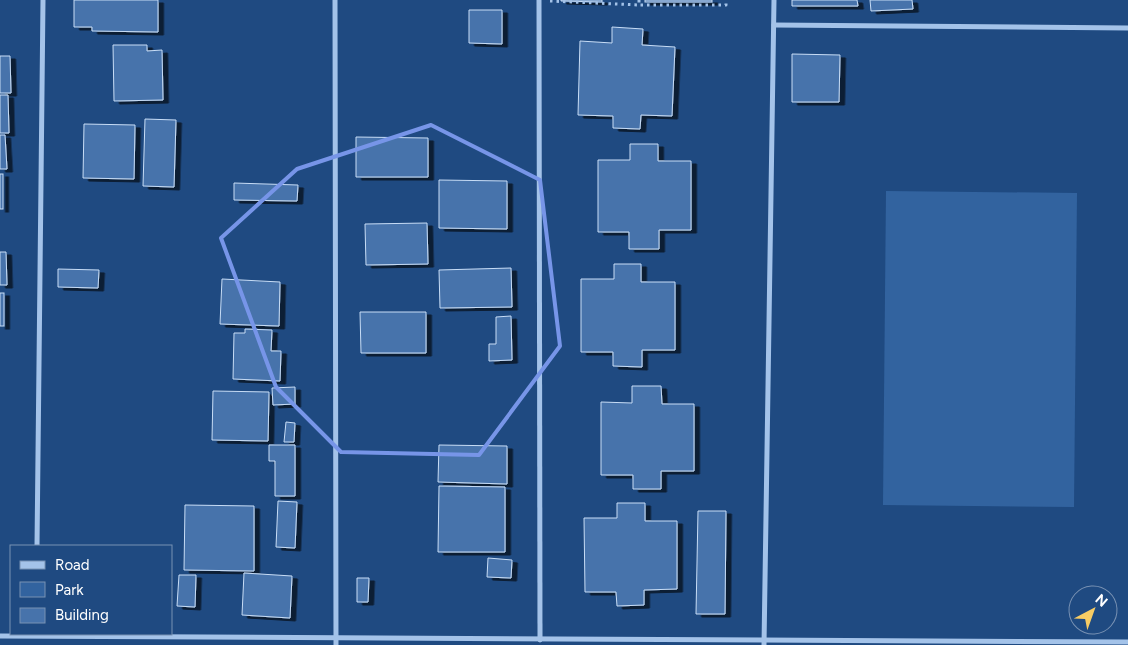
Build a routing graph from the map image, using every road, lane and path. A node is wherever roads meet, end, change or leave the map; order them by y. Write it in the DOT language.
graph roads {
  1 [pos="43,0"];
  2 [pos="335,0"];
  3 [pos="539,0"];
  4 [pos="726,0"];
  5 [pos="774,0"];
  6 [pos="639,2"];
  7 [pos="774,24"];
  8 [pos="1128,28"];
  9 [pos="37,545"];
  10 [pos="36,635"];
  11 [pos="0,636"];
  12 [pos="336,638"];
  13 [pos="540,640"];
  14 [pos="1128,642"];
  15 [pos="764,643"];
  16 [pos="336,645"];
  1 -- 9 [label="street"];
  2 -- 12 [label="street"];
  3 -- 6 [label="path"];
  3 -- 13 [label="street"];
  4 -- 6 [label="path"];
  5 -- 7 [label="street"];
  7 -- 8 [label="street"];
  7 -- 15 [label="street"];
  10 -- 11 [label="street"];
  10 -- 12 [label="street"];
  12 -- 13 [label="street"];
  12 -- 16 [label="street"];
  13 -- 15 [label="street"];
  14 -- 15 [label="street"];
}
